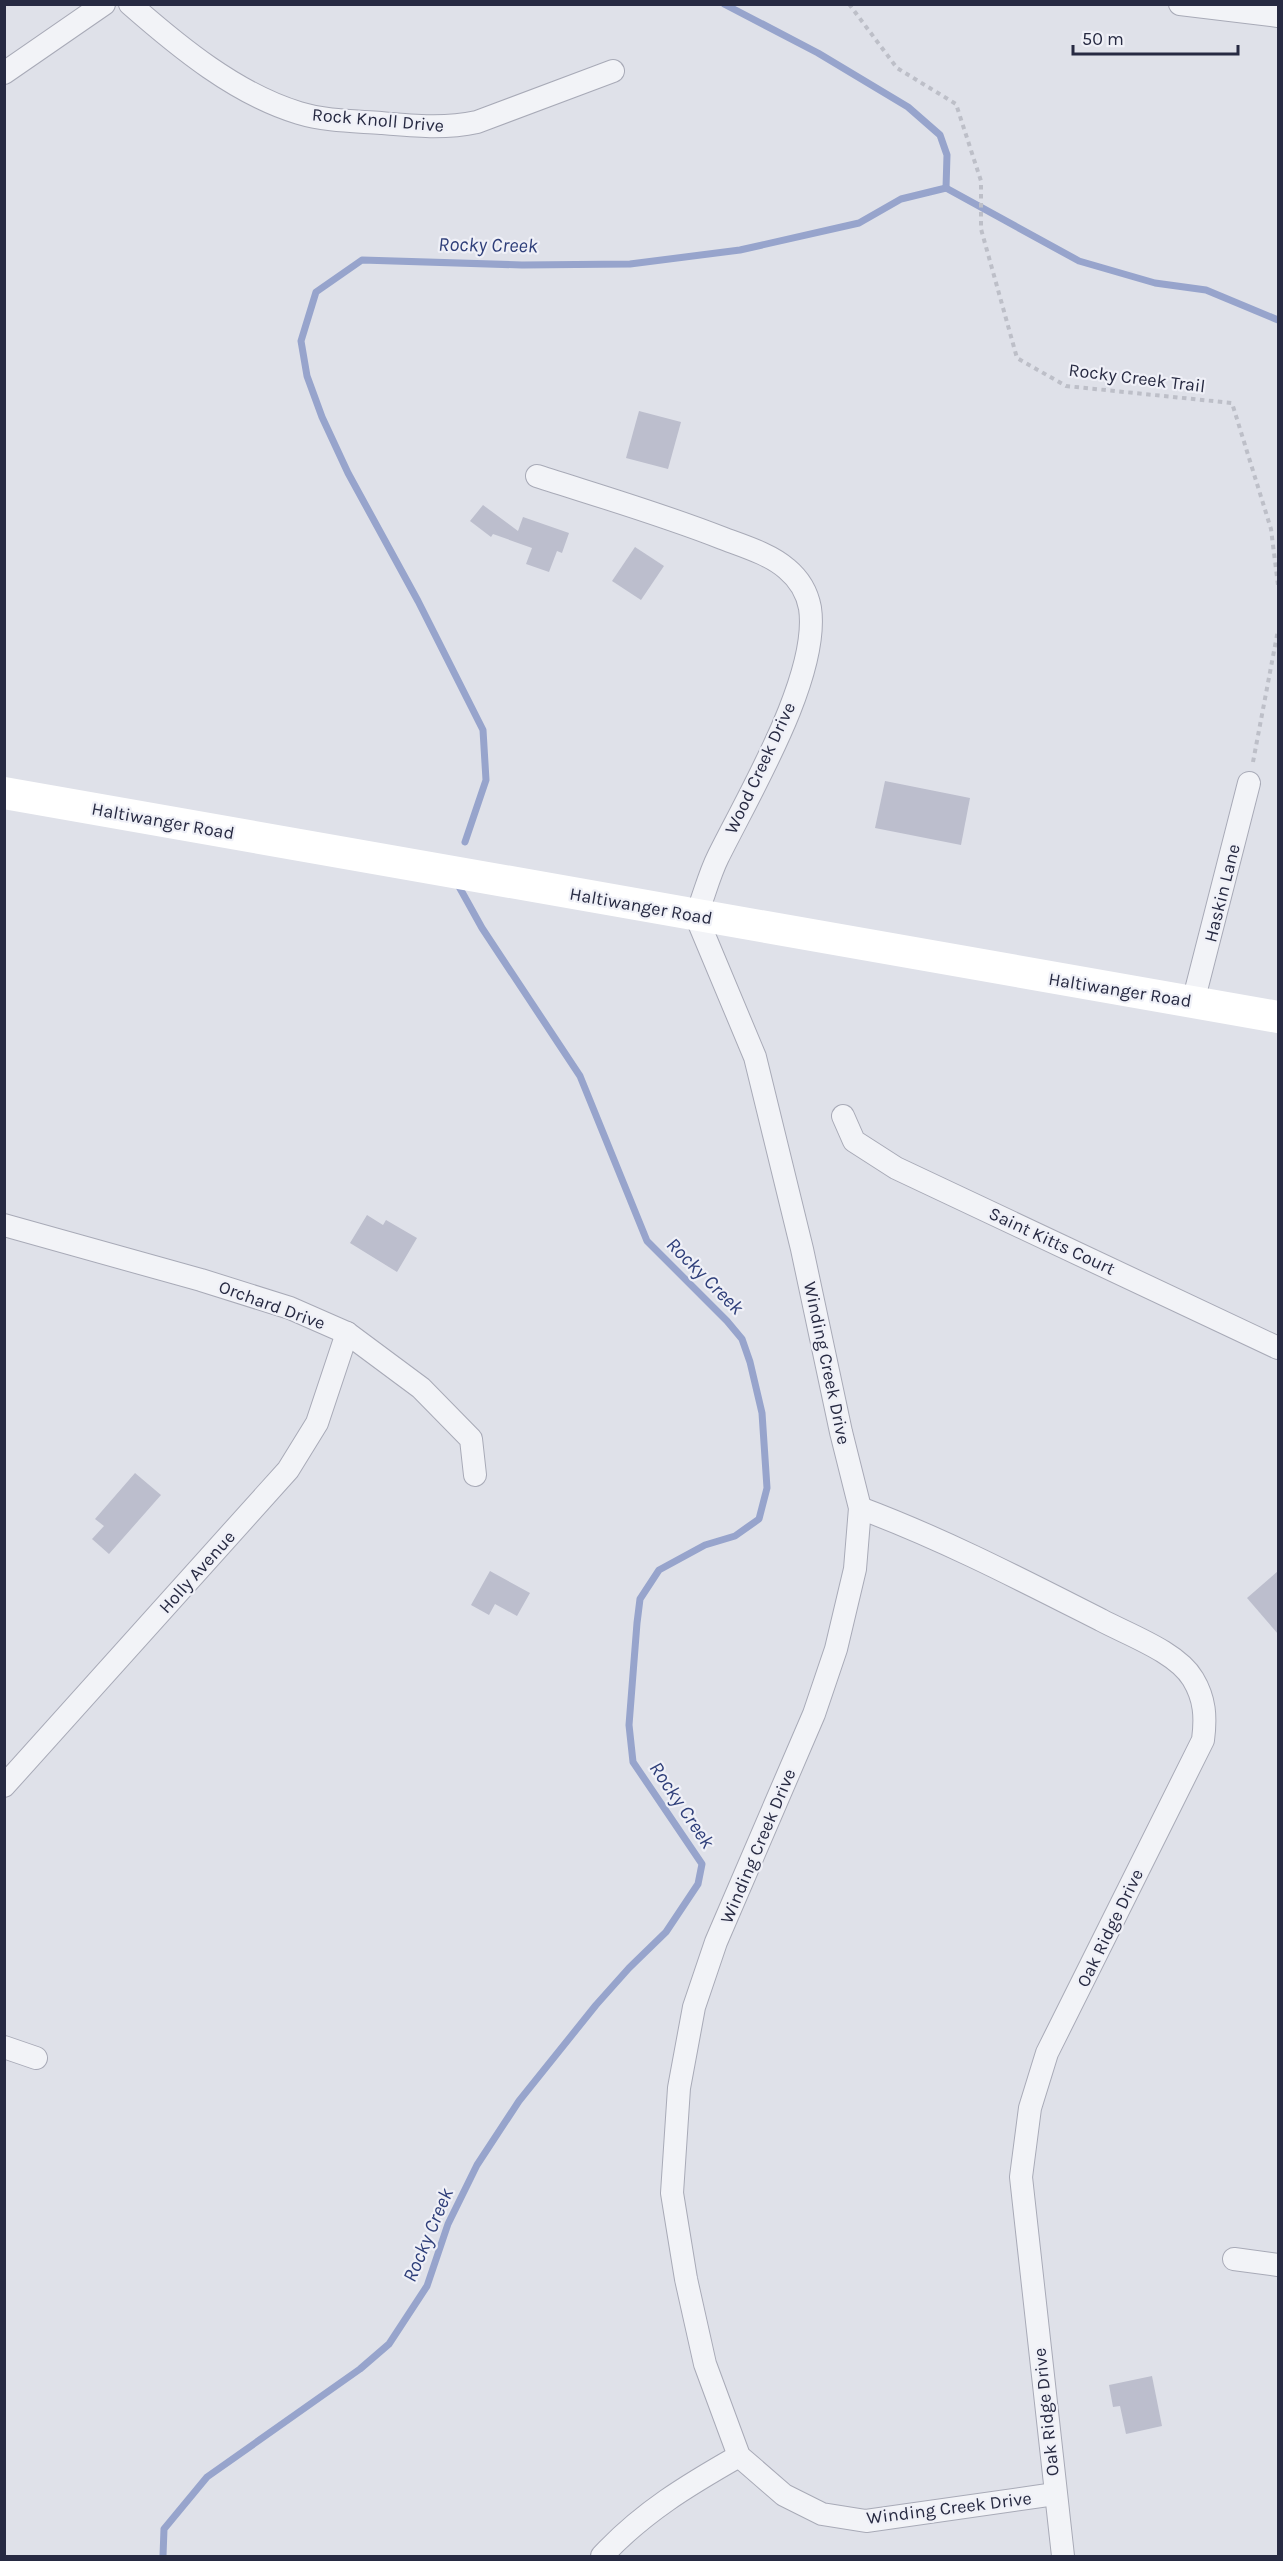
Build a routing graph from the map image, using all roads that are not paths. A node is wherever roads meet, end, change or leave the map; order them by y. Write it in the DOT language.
graph roads {
  1 [pos="104,4"];
  2 [pos="130,4"];
  3 [pos="1180,4"];
  4 [pos="1278,16"];
  5 [pos="613,71"];
  6 [pos="4,73"];
  7 [pos="537,476"];
  8 [pos="1249,783"];
  9 [pos="4,793"];
  10 [pos="696,916"];
  11 [pos="1194,1002"];
  12 [pos="1278,1017"];
  13 [pos="843,1116"];
  14 [pos="4,1225"];
  15 [pos="347,1334"];
  16 [pos="1278,1348"];
  17 [pos="475,1475"];
  18 [pos="860,1508"];
  19 [pos="4,1786"];
  20 [pos="4,2048"];
  21 [pos="36,2058"];
  22 [pos="1234,2259"];
  23 [pos="1278,2265"];
  24 [pos="739,2456"];
  25 [pos="1055,2494"];
  26 [pos="602,2556"];
  27 [pos="1063,2556"];
  1 -- 6 [label="street"];
  2 -- 5 [label="street, Rock Knoll Drive"];
  3 -- 4 [label="street"];
  7 -- 10 [label="street, Wood Creek Drive"];
  8 -- 11 [label="street, Haskin Lane"];
  9 -- 10 [label="street, Haltiwanger Road"];
  10 -- 11 [label="street, Haltiwanger Road"];
  10 -- 18 [label="street, Winding Creek Drive"];
  11 -- 12 [label="street, Haltiwanger Road"];
  13 -- 16 [label="street, Saint Kitts Court"];
  14 -- 15 [label="street, Orchard Drive"];
  15 -- 17 [label="street, Orchard Drive"];
  15 -- 19 [label="street, Holly Avenue"];
  18 -- 24 [label="street, Winding Creek Drive"];
  18 -- 25 [label="street, Oak Ridge Drive"];
  20 -- 21 [label="street"];
  22 -- 23 [label="street"];
  24 -- 25 [label="street, Winding Creek Drive"];
  24 -- 26 [label="street"];
  25 -- 27 [label="street, Oak Ridge Drive"];
}
